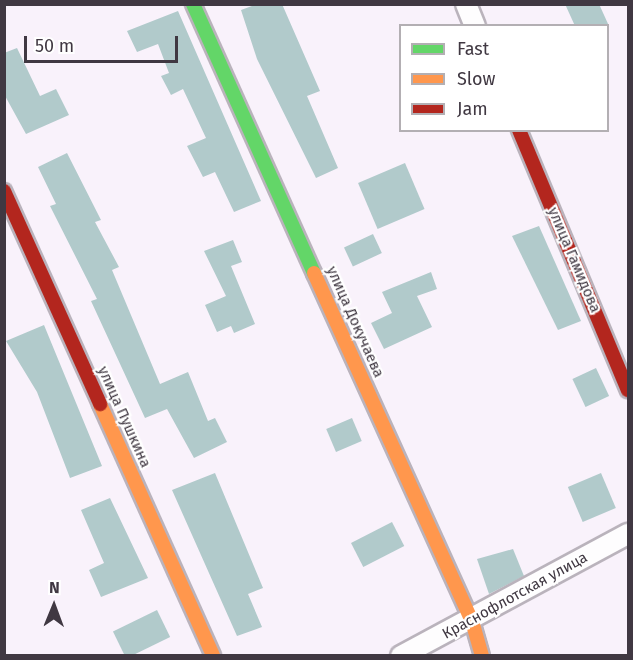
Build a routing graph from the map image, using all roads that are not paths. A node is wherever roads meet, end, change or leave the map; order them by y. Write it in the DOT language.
graph roads {
  1 [pos="193,4"];
  2 [pos="466,4"];
  3 [pos="474,24"];
  4 [pos="520,132"];
  5 [pos="4,191"];
  6 [pos="628,390"];
  7 [pos="628,534"];
  8 [pos="472,621"];
  9 [pos="213,656"];
  10 [pos="401,656"];
  11 [pos="482,656"];
  1 -- 8 [label="street, улица Докучаева"];
  2 -- 3 [label="street"];
  4 -- 6 [label="street, улица Гамидова"];
  5 -- 9 [label="street, улица Пушкина"];
  7 -- 8 [label="street, Краснофлотская улица"];
  8 -- 10 [label="street, Краснофлотская улица"];
  8 -- 11 [label="street, улица Докучаева"];
}
